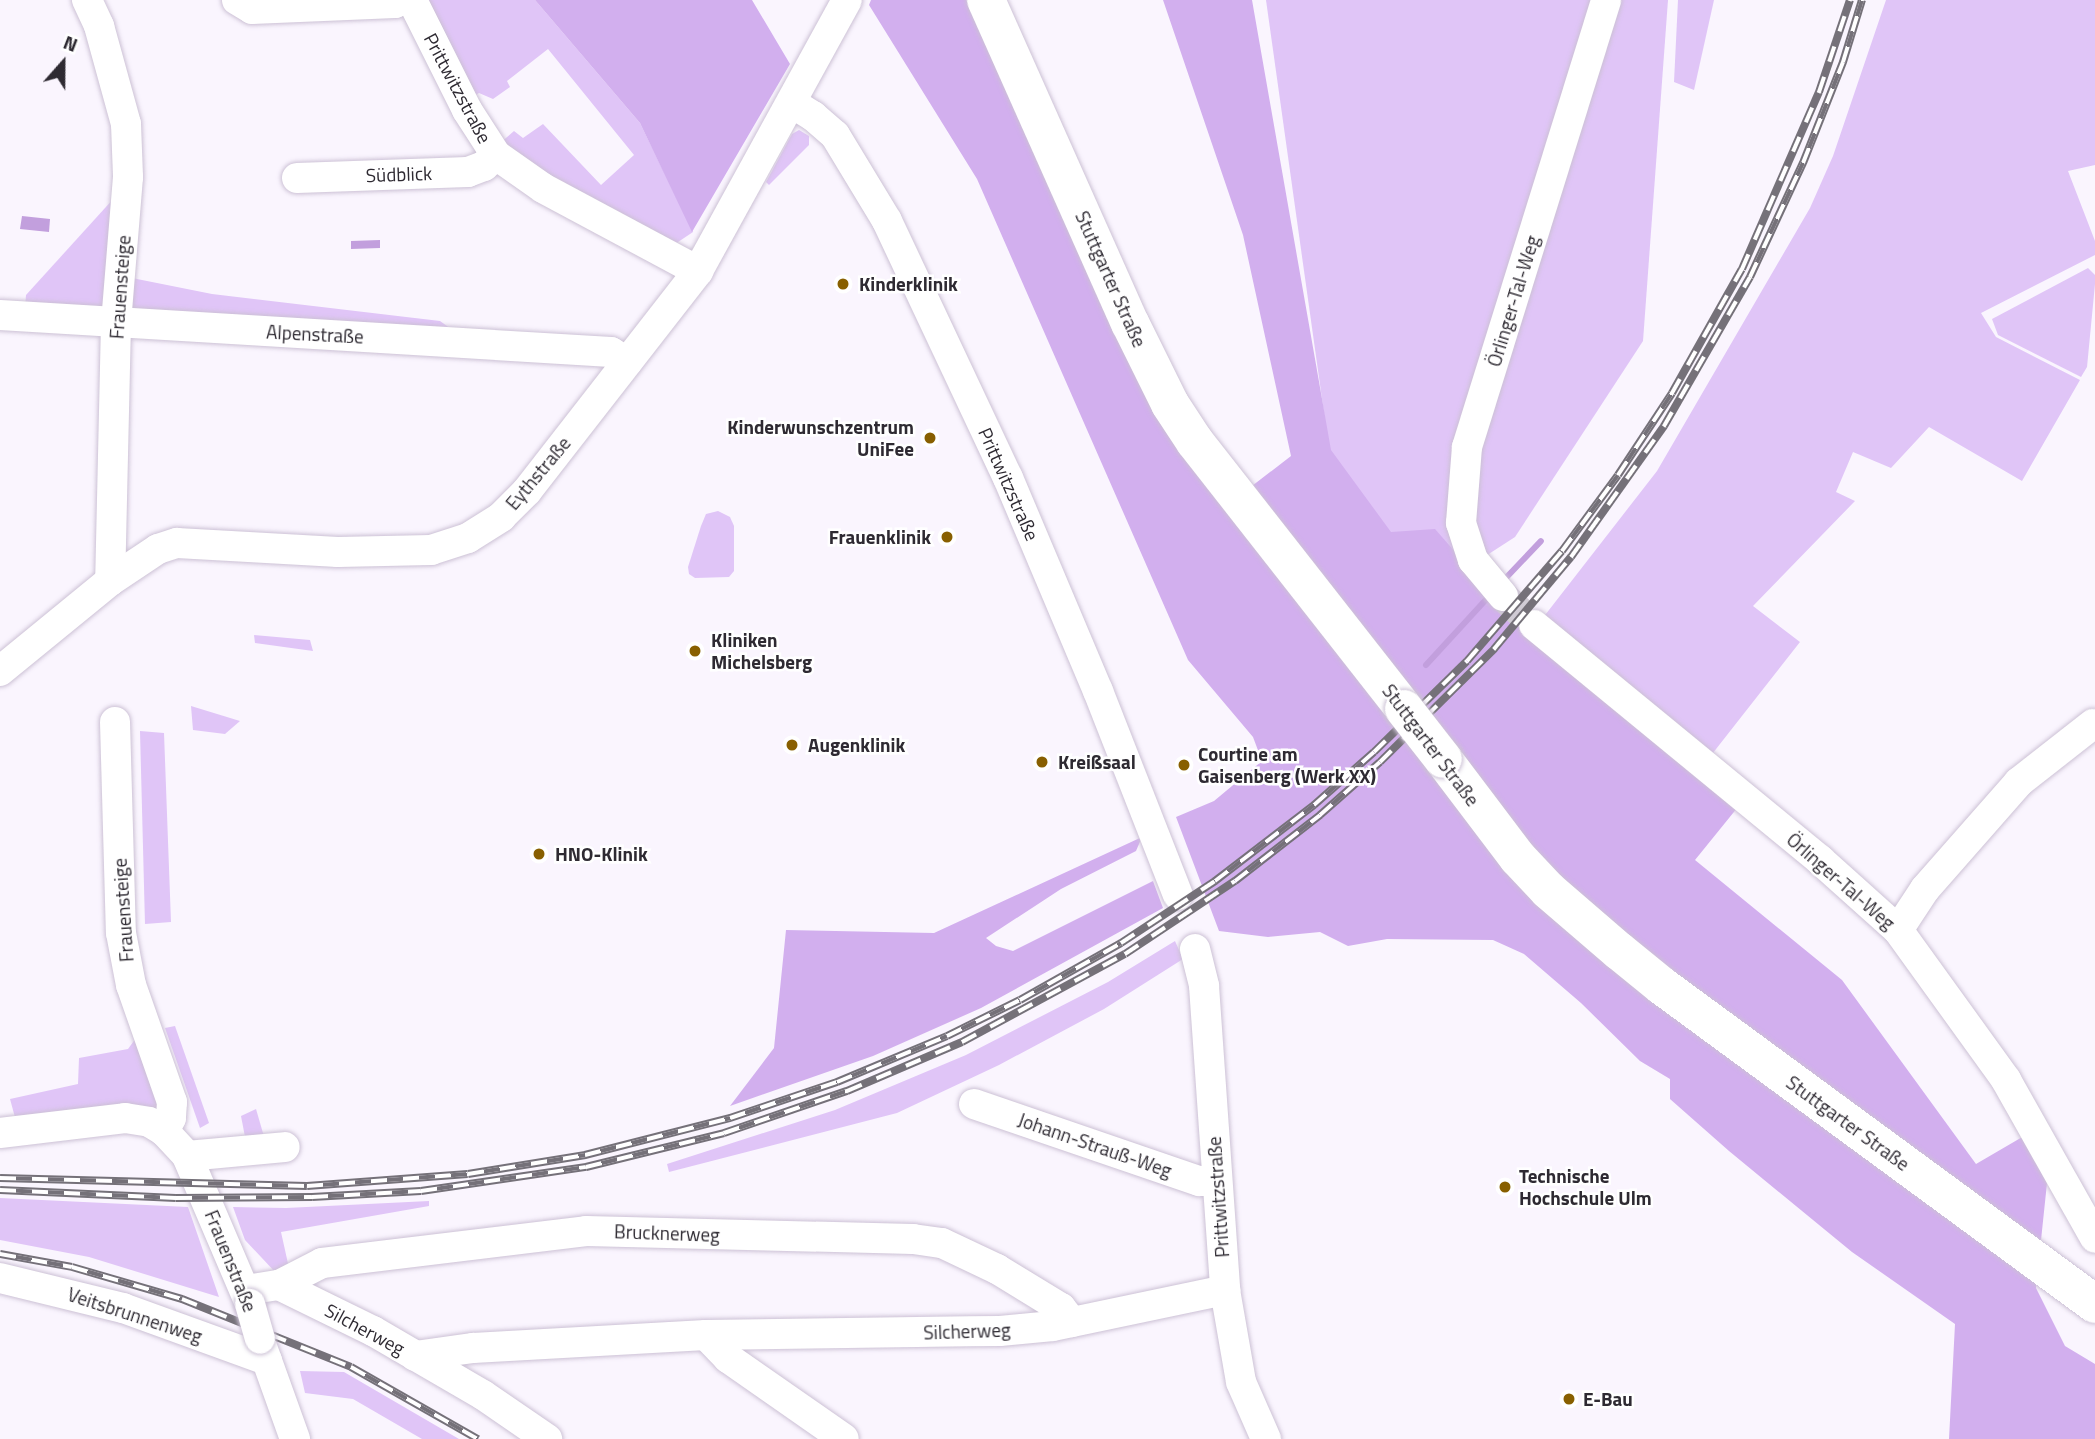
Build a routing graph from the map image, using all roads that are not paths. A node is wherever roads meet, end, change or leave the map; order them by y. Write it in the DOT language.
graph roads {
  1 [pos="87,0"];
  2 [pos="237,0"];
  3 [pos="402,0"];
  4 [pos="412,0"];
  5 [pos="847,0"];
  6 [pos="986,0"];
  7 [pos="1606,0"];
  8 [pos="792,103"];
  9 [pos="496,155"];
  10 [pos="297,178"];
  11 [pos="698,271"];
  12 [pos="0,315"];
  13 [pos="116,323"];
  14 [pos="627,362"];
  15 [pos="110,581"];
  16 [pos="1497,590"];
  17 [pos="1534,625"];
  18 [pos="0,671"];
  19 [pos="115,722"];
  20 [pos="2094,724"];
  21 [pos="1178,895"];
  22 [pos="1898,930"];
  23 [pos="1195,949"];
  24 [pos="974,1104"];
  25 [pos="1,1128"];
  26 [pos="164,1131"];
  27 [pos="285,1147"];
  28 [pos="187,1156"];
  29 [pos="1216,1181"];
  30 [pos="2095,1238"];
  31 [pos="0,1278"];
  32 [pos="279,1285"];
  33 [pos="1225,1290"];
  34 [pos="248,1297"];
  35 [pos="2095,1304"];
  36 [pos="1072,1322"];
  37 [pos="705,1335"];
  38 [pos="263,1350"];
  39 [pos="415,1356"];
  40 [pos="295,1439"];
  41 [pos="547,1439"];
  42 [pos="844,1439"];
  43 [pos="1266,1439"];
  1 -- 13 [label="street, Frauensteige"];
  2 -- 3 [label="street"];
  4 -- 9 [label="street, Prittwitzstraße"];
  5 -- 8 [label="street, Eythstraße"];
  6 -- 35 [label="main road, Stuttgarter Straße, bridge"];
  7 -- 16 [label="street, Örlinger-Tal-Weg"];
  8 -- 11 [label="street, Eythstraße"];
  8 -- 21 [label="street, Prittwitzstraße"];
  9 -- 10 [label="street, Südblick"];
  9 -- 11 [label="street, Prittwitzstraße"];
  11 -- 14 [label="street, Eythstraße"];
  12 -- 13 [label="street, Alpenstraße"];
  13 -- 14 [label="street, Alpenstraße"];
  13 -- 15 [label="street, Frauensteige"];
  14 -- 15 [label="street, Eythstraße"];
  15 -- 18 [label="street, Eythstraße"];
  17 -- 22 [label="street, Örlinger-Tal-Weg"];
  19 -- 26 [label="street, Frauensteige"];
  20 -- 22 [label="street"];
  22 -- 30 [label="street, Örlinger-Tal-Weg"];
  23 -- 29 [label="street, Prittwitzstraße"];
  24 -- 29 [label="street, Johann-Strauß-Weg"];
  25 -- 26 [label="street"];
  26 -- 28 [label="street, Frauenstraße"];
  27 -- 28 [label="street"];
  28 -- 34 [label="street, Frauenstraße"];
  29 -- 33 [label="street, Prittwitzstraße"];
  31 -- 38 [label="street, Veitsbrunnenweg"];
  32 -- 34 [label="street, Brucknerweg"];
  32 -- 36 [label="street, Brucknerweg"];
  32 -- 39 [label="street, Silcherweg"];
  33 -- 36 [label="street, Silcherweg"];
  33 -- 43 [label="street, Prittwitzstraße"];
  34 -- 38 [label="street, Frauenstraße, bridge"];
  36 -- 37 [label="street, Silcherweg"];
  37 -- 39 [label="street, Silcherweg"];
  37 -- 42 [label="street"];
  38 -- 40 [label="street, Frauenstraße"];
  39 -- 41 [label="street"];
}
